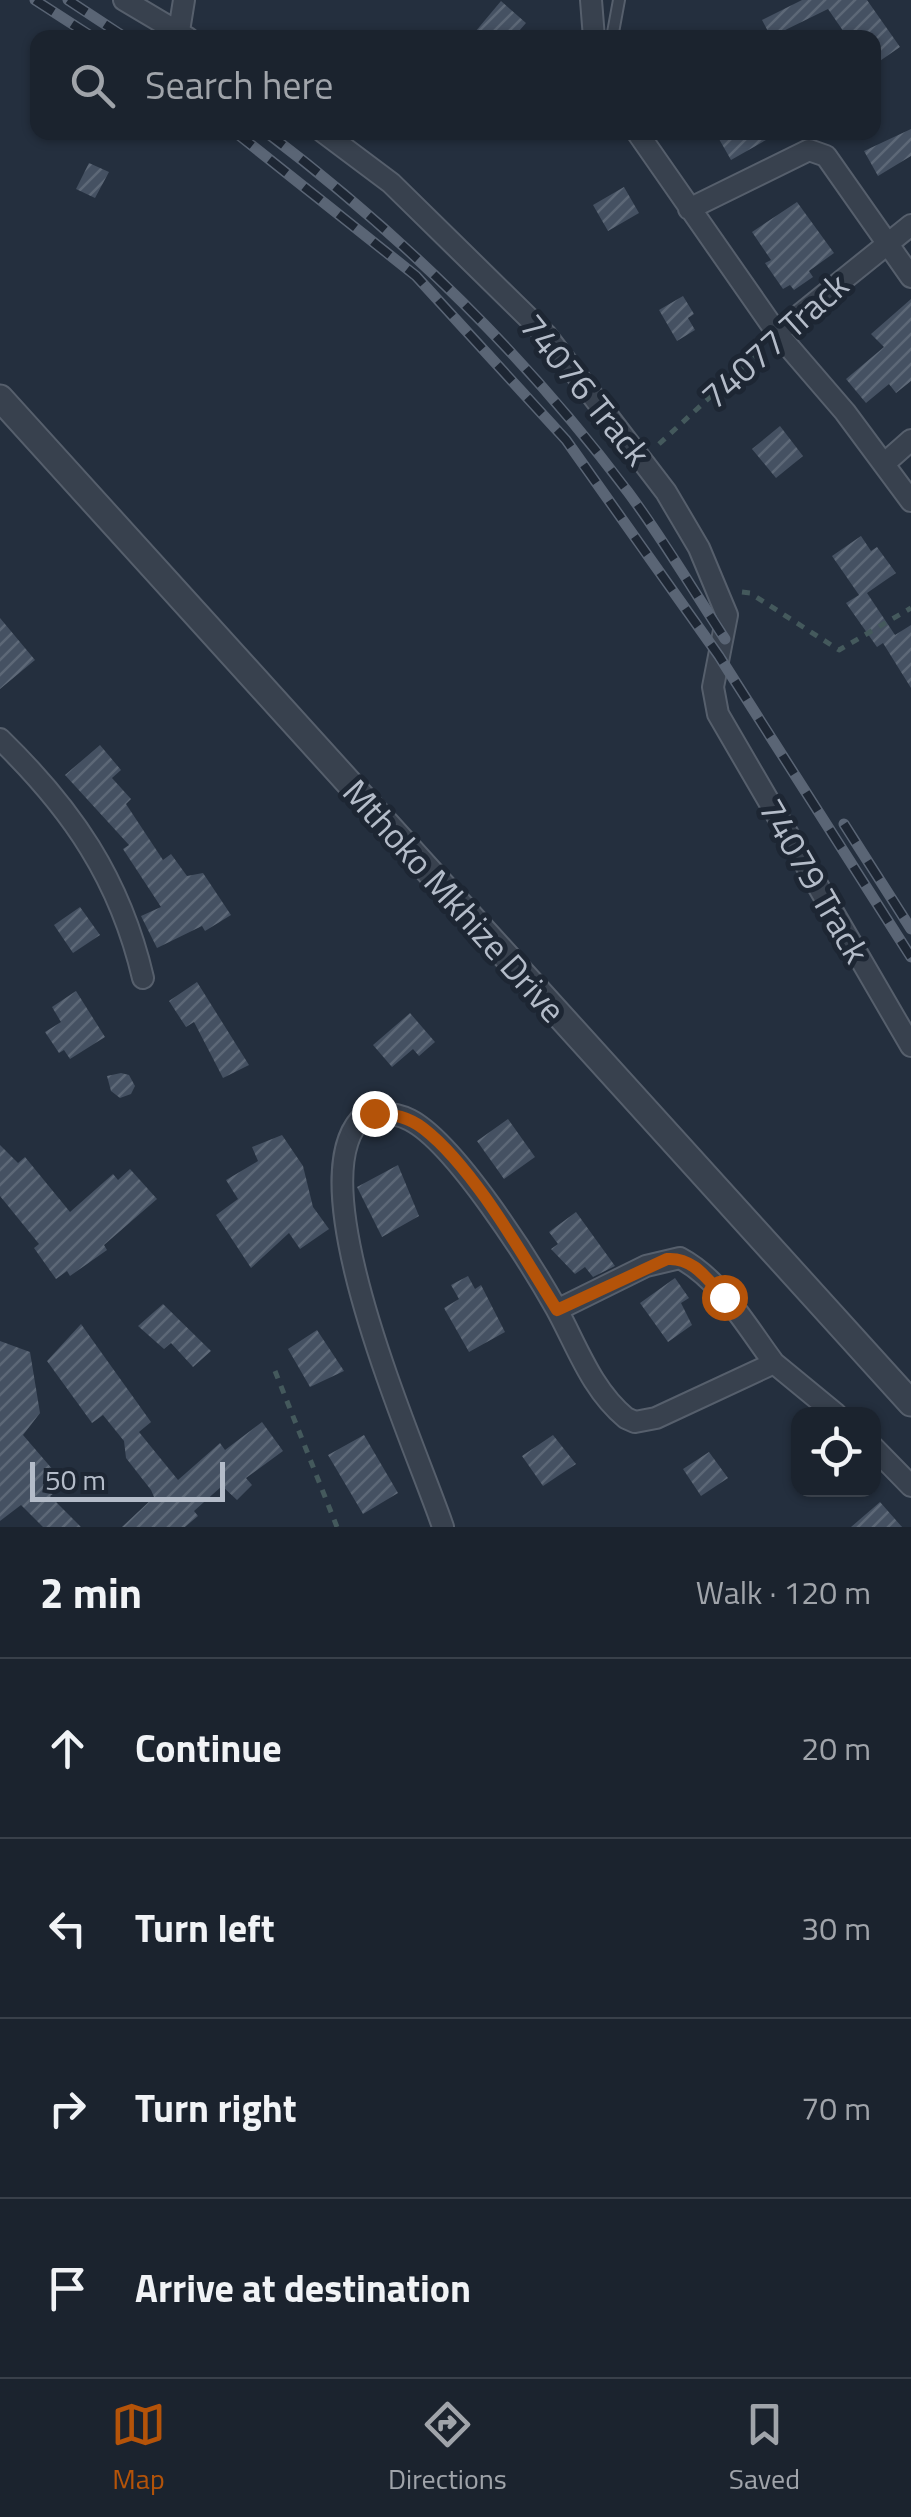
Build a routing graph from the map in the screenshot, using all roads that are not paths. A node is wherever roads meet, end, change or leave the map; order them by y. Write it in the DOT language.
graph roads {
  1 [pos="124,0"];
  2 [pos="184,0"];
  3 [pos="591,0"];
  4 [pos="619,0"];
  5 [pos="177,30"];
  6 [pos="184,30"];
  7 [pos="593,30"];
  8 [pos="613,30"];
  9 [pos="334,140"];
  10 [pos="643,140"];
  11 [pos="690,209"];
  12 [pos="911,225"];
  13 [pos="884,244"];
  14 [pos="911,278"];
  15 [pos="778,333"];
  16 [pos="0,398"];
  17 [pos="911,440"];
  18 [pos="885,462"];
  19 [pos="911,501"];
  20 [pos="718,714"];
  21 [pos="0,739"];
  22 [pos="143,978"];
  23 [pos="911,1046"];
  24 [pos="557,1310"];
  25 [pos="774,1363"];
  26 [pos="911,1403"];
  27 [pos="827,1407"];
  28 [pos="881,1455"];
  29 [pos="911,1486"];
  30 [pos="443,1527"];
  1 -- 5 [label="street"];
  2 -- 6 [label="street"];
  3 -- 7 [label="street"];
  4 -- 8 [label="lane"];
  9 -- 20 [label="street, 74076 Track"];
  10 -- 11 [label="street"];
  11 -- 13 [label="street"];
  11 -- 15 [label="street"];
  12 -- 13 [label="street, 74077 Track"];
  13 -- 14 [label="street"];
  13 -- 15 [label="street, 74077 Track"];
  15 -- 18 [label="street"];
  16 -- 26 [label="street, Mthoko Mkhize Drive"];
  17 -- 18 [label="street"];
  18 -- 19 [label="street"];
  20 -- 23 [label="street, 74079 Track"];
  21 -- 22 [label="street"];
  24 -- 25 [label="street"];
  24 -- 25 [label="street"];
  24 -- 30 [label="street"];
  25 -- 27 [label="street"];
  28 -- 29 [label="street"];
}
